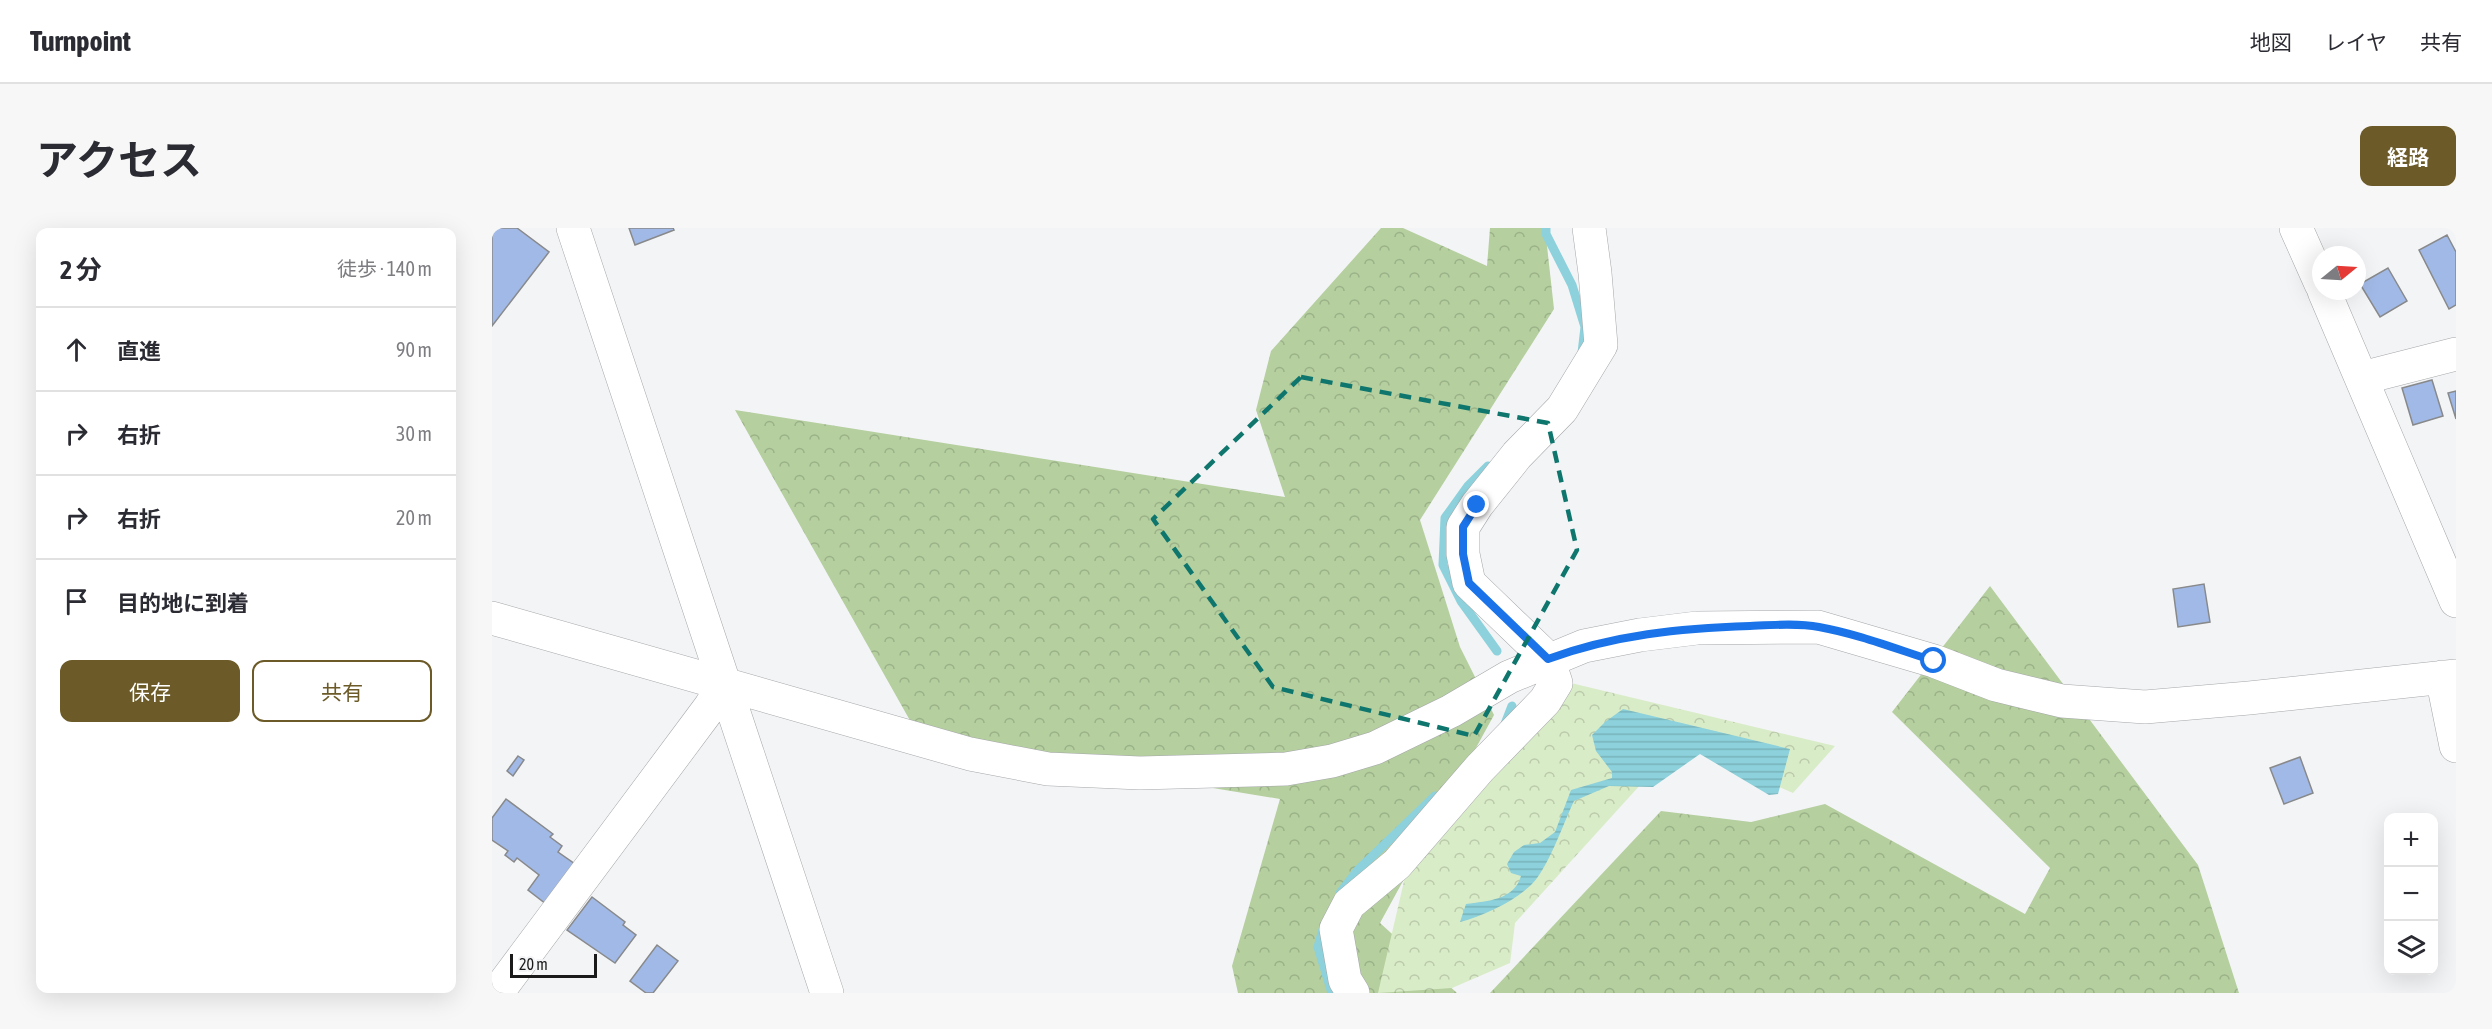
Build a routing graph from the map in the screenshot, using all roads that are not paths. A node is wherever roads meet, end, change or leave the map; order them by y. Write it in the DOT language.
graph roads {
  1 [pos="573,228"];
  2 [pos="1589,228"];
  3 [pos="2296,228"];
  4 [pos="2312,264"];
  5 [pos="2328,300"];
  6 [pos="2456,354"];
  7 [pos="2362,378"];
  8 [pos="2441,529"];
  9 [pos="2456,601"];
  10 [pos="492,618"];
  11 [pos="1548,659"];
  12 [pos="2449,677"];
  13 [pos="724,684"];
  14 [pos="2456,747"];
  15 [pos="497,993"];
  16 [pos="827,993"];
  17 [pos="1353,993"];
  1 -- 13 [label="street"];
  2 -- 11 [label="street"];
  3 -- 4 [label="street"];
  5 -- 7 [label="street"];
  6 -- 7 [label="street"];
  7 -- 8 [label="street"];
  8 -- 9 [label="street"];
  10 -- 13 [label="street"];
  11 -- 12 [label="street"];
  11 -- 13 [label="street"];
  11 -- 17 [label="street"];
  12 -- 14 [label="street"];
  13 -- 15 [label="street"];
  13 -- 16 [label="street"];
}
